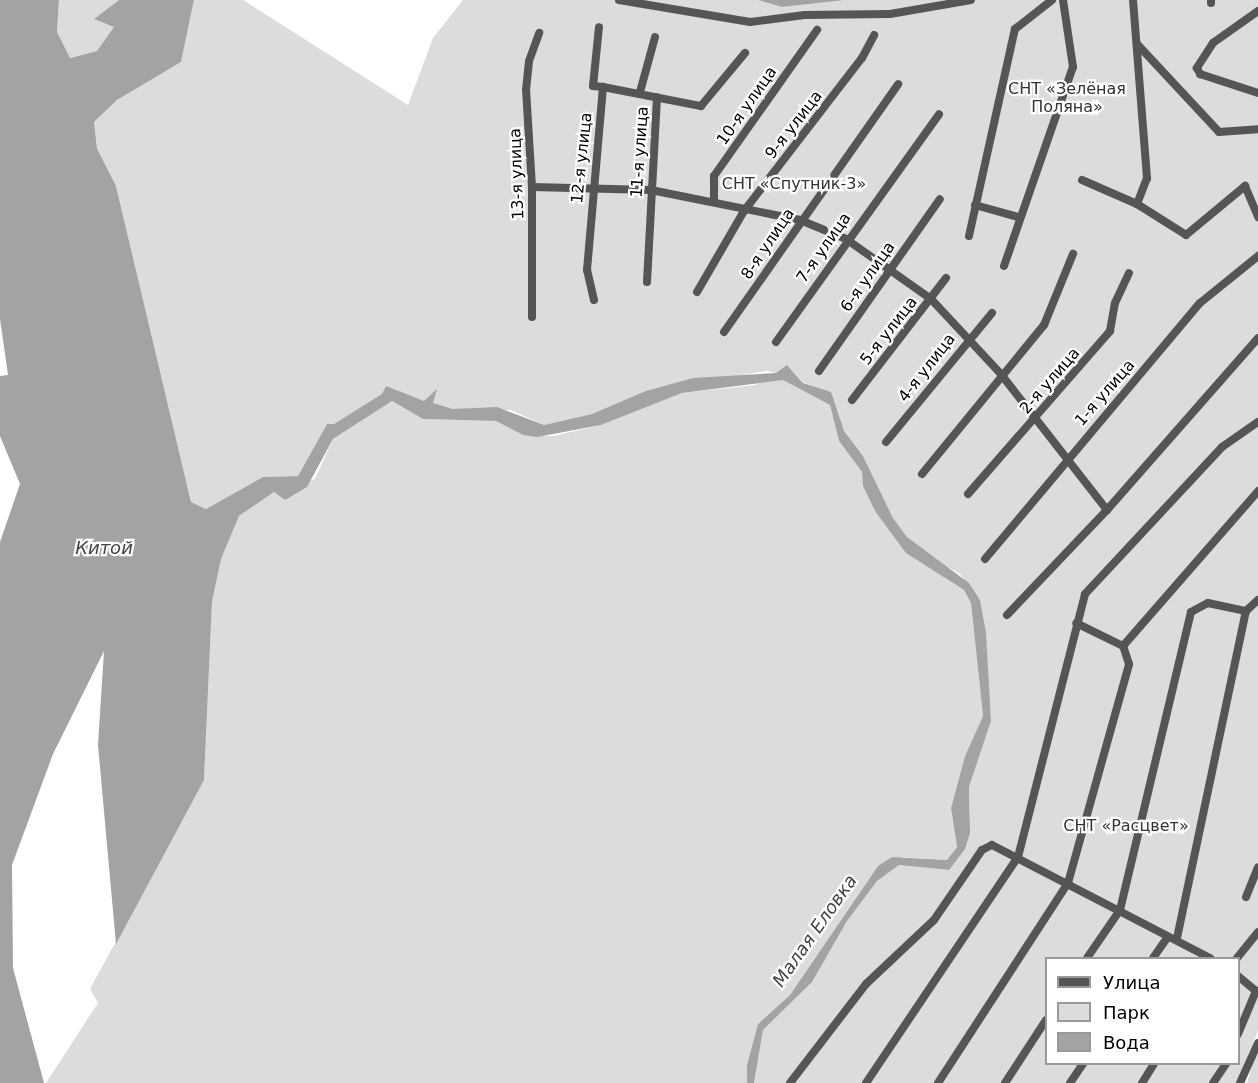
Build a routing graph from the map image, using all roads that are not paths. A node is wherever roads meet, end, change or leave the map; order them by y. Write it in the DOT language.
graph roads {
  1 [pos="618,0"];
  2 [pos="972,0"];
  3 [pos="1052,0"];
  4 [pos="1063,0"];
  5 [pos="1133,0"];
  6 [pos="1258,11"];
  7 [pos="599,27"];
  8 [pos="817,30"];
  9 [pos="539,33"];
  10 [pos="874,35"];
  11 [pos="655,37"];
  12 [pos="1137,44"];
  13 [pos="745,53"];
  14 [pos="898,84"];
  15 [pos="603,87"];
  16 [pos="640,92"];
  17 [pos="1258,93"];
  18 [pos="657,97"];
  19 [pos="939,114"];
  20 [pos="1258,129"];
  21 [pos="1082,180"];
  22 [pos="532,187"];
  23 [pos="591,190"];
  24 [pos="651,190"];
  25 [pos="940,199"];
  26 [pos="714,202"];
  27 [pos="1137,204"];
  28 [pos="975,205"];
  29 [pos="744,211"];
  30 [pos="1018,217"];
  31 [pos="1258,217"];
  32 [pos="800,220"];
  33 [pos="969,236"];
  34 [pos="846,239"];
  35 [pos="1072,254"];
  36 [pos="1258,256"];
  37 [pos="1004,266"];
  38 [pos="891,268"];
  39 [pos="1129,273"];
  40 [pos="946,278"];
  41 [pos="647,282"];
  42 [pos="697,292"];
  43 [pos="931,299"];
  44 [pos="594,300"];
  45 [pos="992,313"];
  46 [pos="532,318"];
  47 [pos="724,332"];
  48 [pos="1258,338"];
  49 [pos="968,339"];
  50 [pos="776,342"];
  51 [pos="819,371"];
  52 [pos="1000,373"];
  53 [pos="852,400"];
  54 [pos="1035,418"];
  55 [pos="1258,422"];
  56 [pos="886,442"];
  57 [pos="1068,457"];
  58 [pos="921,474"];
  59 [pos="1258,491"];
  60 [pos="968,494"];
  61 [pos="1107,510"];
  62 [pos="985,559"];
  63 [pos="1258,600"];
  64 [pos="1246,611"];
  65 [pos="1007,615"];
  66 [pos="1076,623"];
  67 [pos="1122,646"];
  68 [pos="1018,857"];
  69 [pos="1258,867"];
  70 [pos="1068,883"];
  71 [pos="1246,897"];
  72 [pos="1120,910"];
  73 [pos="1258,932"];
  74 [pos="1167,938"];
  75 [pos="1177,938"];
  76 [pos="1088,957"];
  77 [pos="1154,957"];
  78 [pos="1208,957"];
  79 [pos="1238,957"];
  80 [pos="1240,977"];
  81 [pos="1257,992"];
  82 [pos="1045,1023"];
  83 [pos="1240,1032"];
  84 [pos="1258,1043"];
  85 [pos="1082,1065"];
  86 [pos="1153,1065"];
  87 [pos="1225,1065"];
  88 [pos="790,1083"];
  89 [pos="866,1083"];
  90 [pos="938,1083"];
  91 [pos="1005,1083"];
  92 [pos="1070,1083"];
  93 [pos="1142,1083"];
  94 [pos="1213,1083"];
  95 [pos="1240,1083"];
  1 -- 2 [label="street"];
  3 -- 28 [label="street"];
  4 -- 30 [label="street"];
  5 -- 12 [label="street"];
  6 -- 17 [label="street"];
  7 -- 15 [label="street, 12-я улица"];
  8 -- 26 [label="street, 10-я улица"];
  9 -- 22 [label="street, 13-я улица"];
  10 -- 29 [label="street, 9-я улица"];
  11 -- 16 [label="street, 11-я улица"];
  12 -- 20 [label="street"];
  12 -- 27 [label="street"];
  13 -- 18 [label="street"];
  14 -- 32 [label="street, 8-я улица"];
  15 -- 16 [label="street"];
  15 -- 23 [label="street, 12-я улица"];
  16 -- 18 [label="street, 11-я улица"];
  18 -- 24 [label="street, 11-я улица"];
  19 -- 34 [label="street, 7-я улица"];
  21 -- 27 [label="street"];
  22 -- 23 [label="street"];
  22 -- 46 [label="street, 13-я улица"];
  23 -- 24 [label="street"];
  23 -- 44 [label="street, 12-я улица"];
  24 -- 26 [label="street"];
  24 -- 41 [label="street, 11-я улица"];
  25 -- 38 [label="street, 6-я улица"];
  26 -- 29 [label="street"];
  27 -- 31 [label="street"];
  28 -- 30 [label="street"];
  28 -- 33 [label="street"];
  29 -- 32 [label="street"];
  29 -- 42 [label="street, 9-я улица"];
  30 -- 37 [label="street"];
  32 -- 34 [label="street"];
  32 -- 47 [label="street, 8-я улица"];
  34 -- 38 [label="street"];
  34 -- 50 [label="street, 7-я улица"];
  35 -- 52 [label="street"];
  36 -- 57 [label="street, 1-я улица"];
  38 -- 43 [label="street"];
  38 -- 51 [label="street, 6-я улица"];
  39 -- 54 [label="street, 2-я улица"];
  40 -- 43 [label="street, 5-я улица"];
  43 -- 49 [label="street"];
  43 -- 53 [label="street, 5-я улица"];
  45 -- 49 [label="street, 4-я улица"];
  48 -- 61 [label="street"];
  49 -- 52 [label="street"];
  49 -- 56 [label="street, 4-я улица"];
  52 -- 54 [label="street"];
  52 -- 58 [label="street"];
  54 -- 57 [label="street"];
  54 -- 60 [label="street, 2-я улица"];
  55 -- 66 [label="street"];
  57 -- 61 [label="street"];
  57 -- 62 [label="street, 1-я улица"];
  59 -- 67 [label="street"];
  61 -- 65 [label="street"];
  63 -- 64 [label="street"];
  64 -- 72 [label="street"];
  64 -- 75 [label="street"];
  66 -- 67 [label="street"];
  66 -- 68 [label="street"];
  67 -- 70 [label="street"];
  68 -- 70 [label="street"];
  68 -- 88 [label="street"];
  68 -- 89 [label="street"];
  69 -- 71 [label="street"];
  70 -- 72 [label="street"];
  70 -- 90 [label="street"];
  72 -- 74 [label="street"];
  72 -- 76 [label="street"];
  73 -- 79 [label="street"];
  74 -- 75 [label="street"];
  74 -- 77 [label="street"];
  75 -- 78 [label="street"];
  80 -- 81 [label="street"];
  81 -- 83 [label="street"];
  82 -- 91 [label="street"];
  84 -- 95 [label="street"];
  85 -- 92 [label="street"];
  86 -- 93 [label="street"];
  87 -- 94 [label="street"];
}
